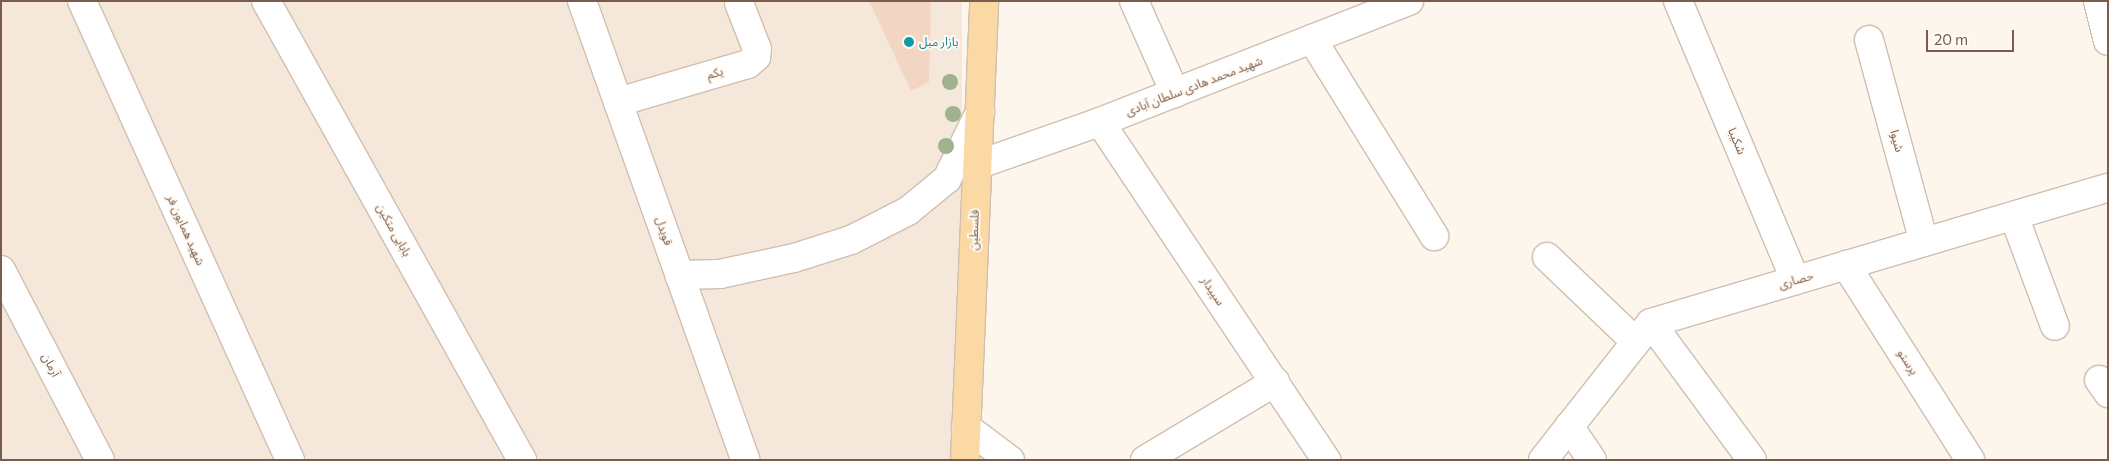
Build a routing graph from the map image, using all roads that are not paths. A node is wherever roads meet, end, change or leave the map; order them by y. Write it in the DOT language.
graph roads {
  1 [pos="82,1"];
  2 [pos="266,1"];
  3 [pos="582,1"];
  4 [pos="984,1"];
  5 [pos="1134,1"];
  6 [pos="1409,1"];
  7 [pos="1678,1"];
  8 [pos="2098,1"];
  9 [pos="739,3"];
  10 [pos="1366,9"];
  11 [pos="1312,39"];
  12 [pos="1869,40"];
  13 [pos="2108,41"];
  14 [pos="1175,93"];
  15 [pos="618,102"];
  16 [pos="980,112"];
  17 [pos="1100,122"];
  18 [pos="977,165"];
  19 [pos="2108,188"];
  20 [pos="2014,216"];
  21 [pos="1434,236"];
  22 [pos="1924,242"];
  23 [pos="1547,257"];
  24 [pos="1846,265"];
  25 [pos="1,270"];
  26 [pos="679,275"];
  27 [pos="1795,280"];
  28 [pos="2055,326"];
  29 [pos="1643,332"];
  30 [pos="1275,382"];
  31 [pos="1569,426"];
  32 [pos="966,427"];
  33 [pos="100,460"];
  34 [pos="290,460"];
  35 [pos="522,460"];
  36 [pos="746,460"];
  37 [pos="965,460"];
  38 [pos="1010,460"];
  39 [pos="1145,460"];
  40 [pos="1326,460"];
  41 [pos="1543,460"];
  42 [pos="1592,460"];
  43 [pos="1752,460"];
  44 [pos="1970,460"];
  1 -- 34 [label="street, شهید همایون فر"];
  2 -- 35 [label="street, بابایی متکین"];
  3 -- 15 [label="street, قویدل"];
  4 -- 16 [label="main road, فلسطین"];
  5 -- 14 [label="street"];
  6 -- 10 [label="street, شهید محمد هادی سلطان آبادی"];
  7 -- 27 [label="street, شکیبا"];
  8 -- 13 [label="street"];
  9 -- 15 [label="street, یکم"];
  10 -- 11 [label="street, شهید محمد هادی سلطان آبادی"];
  11 -- 14 [label="street, شهید محمد هادی سلطان آبادی"];
  11 -- 21 [label="street"];
  12 -- 22 [label="street, شیوا"];
  14 -- 17 [label="street, شهید محمد هادی سلطان آبادی"];
  15 -- 26 [label="street, قویدل"];
  16 -- 18 [label="main road, فلسطین"];
  16 -- 26 [label="street"];
  17 -- 18 [label="street, شهید محمد هادی سلطان آبادی"];
  17 -- 30 [label="street, سپیدار"];
  18 -- 32 [label="main road, فلسطین"];
  19 -- 20 [label="street, حصاری"];
  20 -- 22 [label="street, حصاری"];
  20 -- 28 [label="street"];
  22 -- 24 [label="street, حصاری"];
  23 -- 29 [label="street"];
  24 -- 27 [label="street, حصاری"];
  24 -- 44 [label="street, پرستو"];
  25 -- 33 [label="street, آرمان"];
  26 -- 36 [label="street, قویدل"];
  27 -- 29 [label="street, حصاری"];
  29 -- 31 [label="street"];
  29 -- 43 [label="street"];
  30 -- 39 [label="street"];
  30 -- 40 [label="street, سپیدار"];
  31 -- 41 [label="street"];
  31 -- 42 [label="street"];
  32 -- 37 [label="main road, فلسطین"];
  32 -- 38 [label="street"];
}
